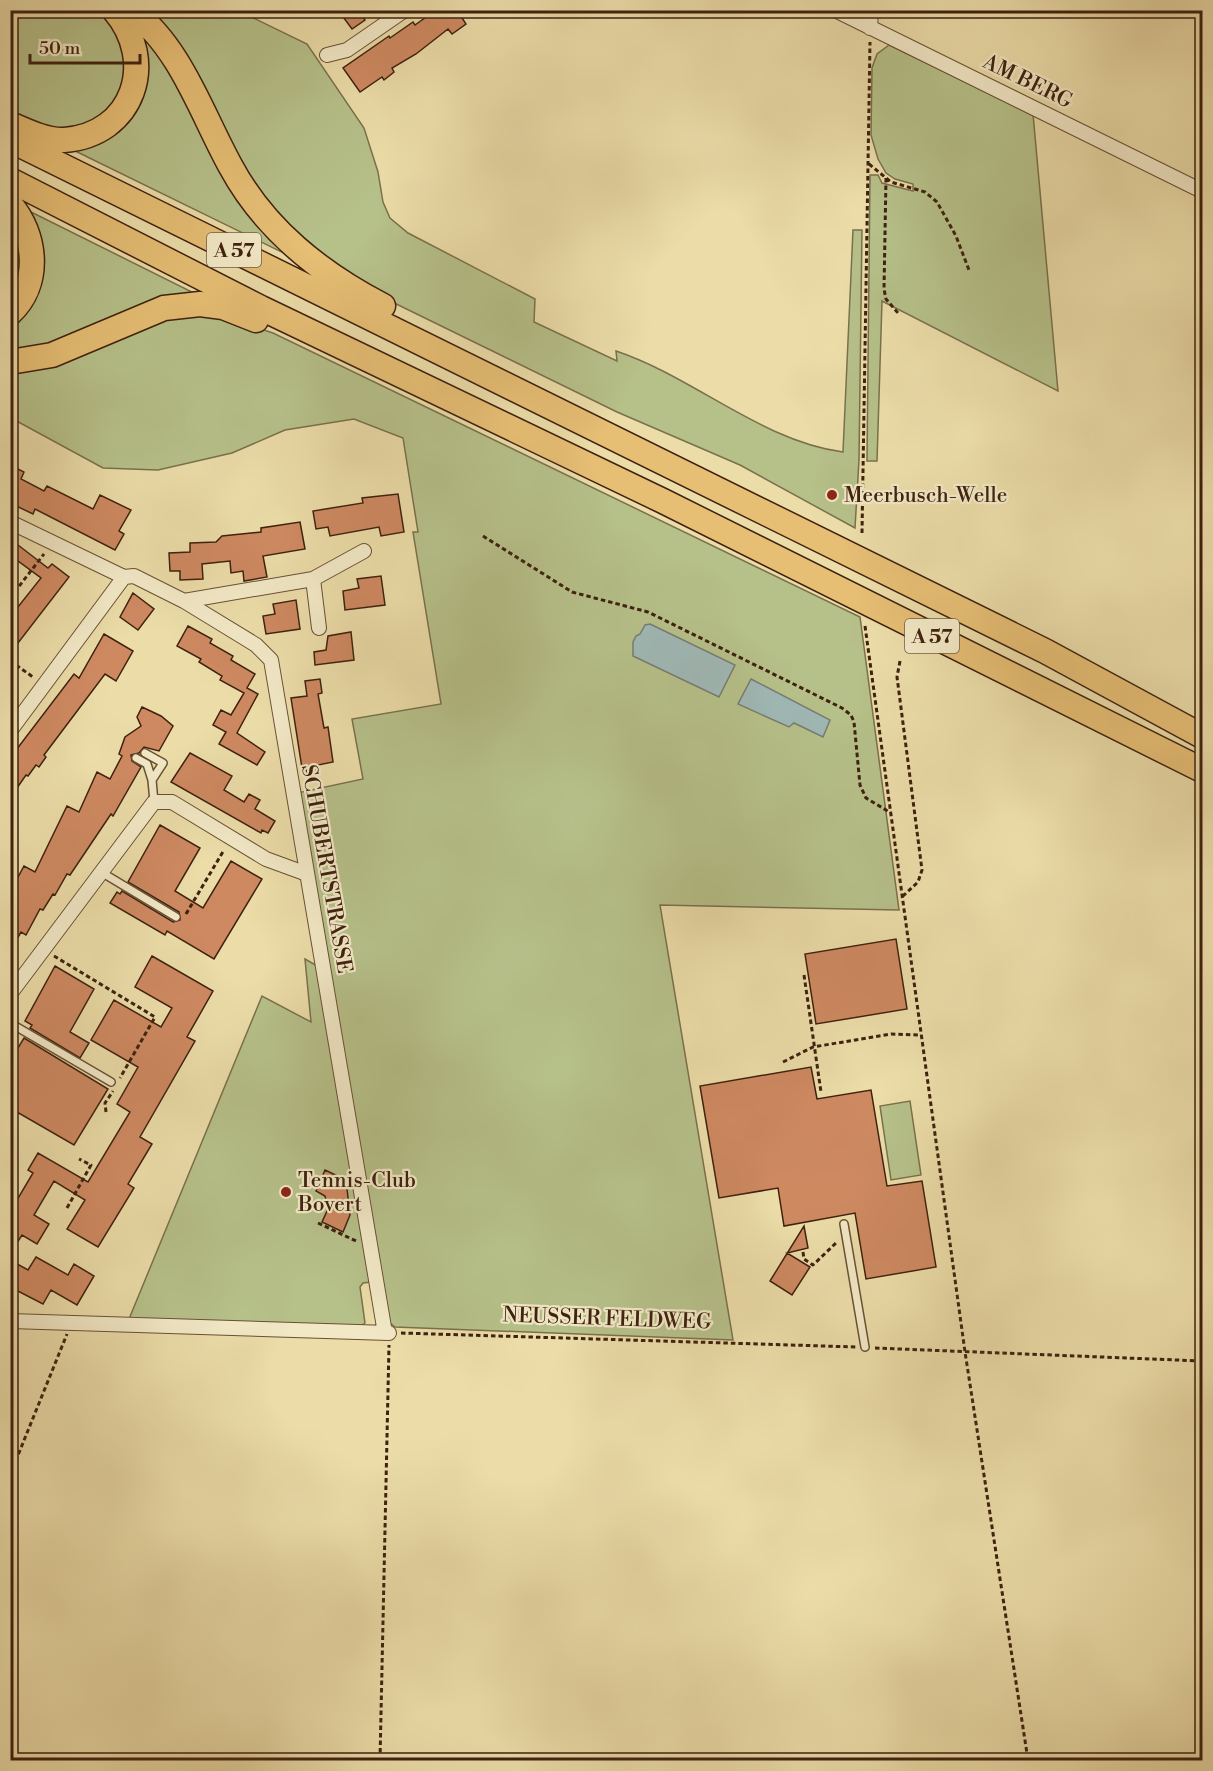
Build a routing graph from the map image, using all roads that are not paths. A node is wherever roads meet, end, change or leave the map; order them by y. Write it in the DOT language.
graph roads {
  1 [pos="114,10"];
  2 [pos="131,10"];
  3 [pos="405,10"];
  4 [pos="835,10"];
  5 [pos="871,10"];
  6 [pos="870,28"];
  7 [pos="327,55"];
  8 [pos="10,124"];
  9 [pos="10,140"];
  10 [pos="10,180"];
  11 [pos="1203,191"];
  12 [pos="10,204"];
  13 [pos="10,313"];
  14 [pos="457,360"];
  15 [pos="10,362"];
  16 [pos="392,371"];
  17 [pos="10,522"];
  18 [pos="364,551"];
  19 [pos="124,577"];
  20 [pos="313,579"];
  21 [pos="184,601"];
  22 [pos="318,628"];
  23 [pos="10,731"];
  24 [pos="1203,736"];
  25 [pos="145,753"];
  26 [pos="136,758"];
  27 [pos="1203,770"];
  28 [pos="152,780"];
  29 [pos="154,802"];
  30 [pos="101,872"];
  31 [pos="307,874"];
  32 [pos="176,917"];
  33 [pos="10,994"];
  34 [pos="10,1023"];
  35 [pos="111,1082"];
  36 [pos="10,1163"];
  37 [pos="10,1168"];
  38 [pos="844,1224"];
  39 [pos="10,1321"];
  40 [pos="865,1347"];
  1 -- 8 [label="highway"];
  2 -- 14 [label="highway"];
  3 -- 7 [label="street"];
  4 -- 6 [label="street, AM BERG"];
  5 -- 6 [label="street"];
  6 -- 11 [label="street, AM BERG"];
  9 -- 14 [label="highway, A 57"];
  10 -- 16 [label="highway, A 57"];
  12 -- 13 [label="highway"];
  14 -- 24 [label="highway, A 57"];
  15 -- 16 [label="highway"];
  16 -- 27 [label="highway, A 57"];
  17 -- 19 [label="street, SCHUBERTSTRASSE"];
  18 -- 20 [label="street"];
  19 -- 21 [label="street, SCHUBERTSTRASSE"];
  19 -- 23 [label="street"];
  20 -- 21 [label="street"];
  20 -- 22 [label="street"];
  21 -- 31 [label="street, SCHUBERTSTRASSE"];
  25 -- 28 [label="lane"];
  26 -- 28 [label="lane"];
  28 -- 29 [label="lane"];
  29 -- 30 [label="street"];
  29 -- 31 [label="street"];
  30 -- 32 [label="lane"];
  30 -- 33 [label="street"];
  31 -- 39 [label="street, SCHUBERTSTRASSE"];
  34 -- 35 [label="lane"];
  36 -- 37 [label="street"];
  38 -- 40 [label="lane"];
}
